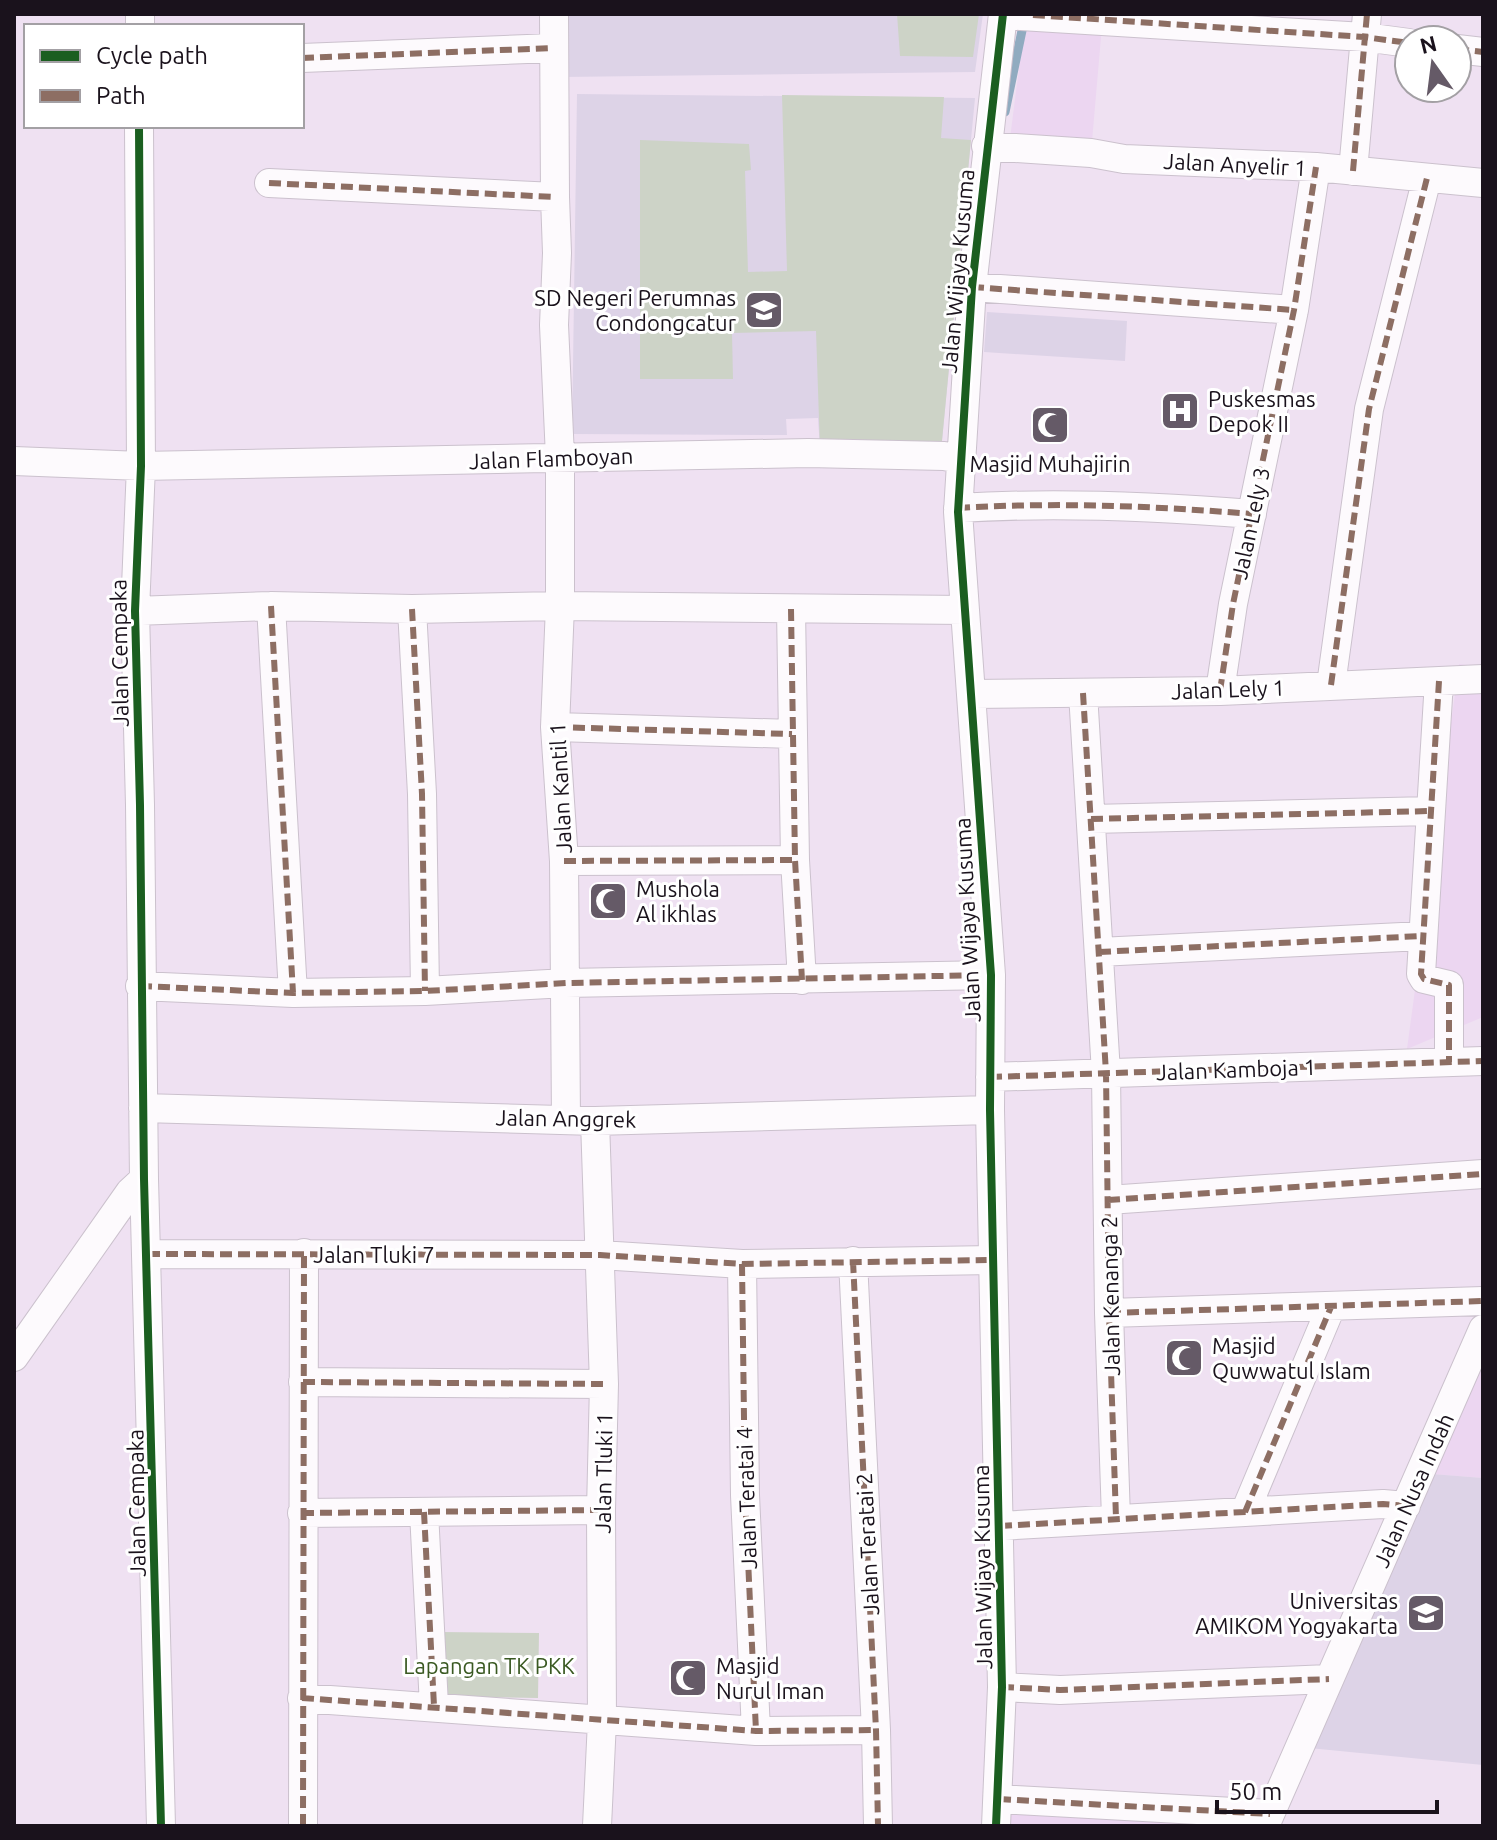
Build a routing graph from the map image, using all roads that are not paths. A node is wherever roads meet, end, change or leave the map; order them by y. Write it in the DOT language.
graph roads {
  1 [pos="554,14"];
  2 [pos="1011,15"];
  3 [pos="1366,26"];
  4 [pos="1393,37"];
  5 [pos="553,48"];
  6 [pos="304,58"];
  7 [pos="139,128"];
  8 [pos="986,146"];
  9 [pos="1316,167"];
  10 [pos="1353,171"];
  11 [pos="1427,178"];
  12 [pos="269,183"];
  13 [pos="1483,183"];
  14 [pos="555,197"];
  15 [pos="972,287"];
  16 [pos="1294,310"];
  17 [pos="560,457"];
  18 [pos="960,459"];
  19 [pos="14,461"];
  20 [pos="141,466"];
  21 [pos="958,508"];
  22 [pos="1252,514"];
  23 [pos="271,606"];
  24 [pos="560,606"];
  25 [pos="412,609"];
  26 [pos="791,609"];
  27 [pos="965,610"];
  28 [pos="135,611"];
  29 [pos="1483,679"];
  30 [pos="1439,681"];
  31 [pos="1331,685"];
  32 [pos="1220,691"];
  33 [pos="1083,693"];
  34 [pos="972,694"];
  35 [pos="555,727"];
  36 [pos="792,734"];
  37 [pos="1431,811"];
  38 [pos="1091,819"];
  39 [pos="795,860"];
  40 [pos="564,861"];
  41 [pos="1422,936"];
  42 [pos="1099,952"];
  43 [pos="991,975"];
  44 [pos="802,980"];
  45 [pos="566,983"];
  46 [pos="140,986"];
  47 [pos="425,991"];
  48 [pos="293,993"];
  49 [pos="1483,1061"];
  50 [pos="1449,1062"];
  51 [pos="1106,1073"];
  52 [pos="990,1077"];
  53 [pos="143,1108"];
  54 [pos="990,1110"];
  55 [pos="566,1120"];
  56 [pos="595,1121"];
  57 [pos="1483,1174"];
  58 [pos="137,1185"];
  59 [pos="1108,1200"];
  60 [pos="304,1253"];
  61 [pos="148,1254"];
  62 [pos="600,1255"];
  63 [pos="993,1260"];
  64 [pos="853,1261"];
  65 [pos="742,1264"];
  66 [pos="1483,1301"];
  67 [pos="1331,1307"];
  68 [pos="1109,1313"];
  69 [pos="1483,1329"];
  70 [pos="14,1357"];
  71 [pos="303,1382"];
  72 [pos="604,1384"];
  73 [pos="1406,1506"];
  74 [pos="601,1510"];
  75 [pos="424,1512"];
  76 [pos="1245,1512"];
  77 [pos="302,1513"];
  78 [pos="1116,1518"];
  79 [pos="1000,1526"];
  80 [pos="1329,1679"];
  81 [pos="1002,1687"];
  82 [pos="302,1698"];
  83 [pos="434,1706"];
  84 [pos="602,1721"];
  85 [pos="876,1730"];
  86 [pos="756,1731"];
  87 [pos="997,1813"];
  88 [pos="1267,1820"];
  89 [pos="161,1826"];
  90 [pos="303,1826"];
  91 [pos="597,1826"];
  92 [pos="878,1826"];
  1 -- 5 [label="street, Jalan Kantil 1"];
  2 -- 3 [label="street"];
  2 -- 8 [label="street, Jalan Wijaya Kusuma"];
  3 -- 4 [label="street"];
  3 -- 10 [label="street"];
  5 -- 6 [label="street"];
  5 -- 14 [label="street, Jalan Kantil 1"];
  7 -- 20 [label="street, Jalan Cempaka"];
  8 -- 9 [label="street, Jalan Anyelir 1"];
  8 -- 15 [label="street, Jalan Wijaya Kusuma"];
  9 -- 10 [label="street, Jalan Anyelir 1"];
  9 -- 16 [label="street, Jalan Lely 3"];
  10 -- 11 [label="street, Jalan Anyelir 1"];
  11 -- 13 [label="street, Jalan Anyelir 1"];
  11 -- 31 [label="street"];
  12 -- 14 [label="street"];
  14 -- 17 [label="street, Jalan Kantil 1"];
  15 -- 16 [label="street"];
  15 -- 18 [label="street, Jalan Wijaya Kusuma"];
  16 -- 22 [label="street, Jalan Lely 3"];
  17 -- 18 [label="street, Jalan Flamboyan"];
  17 -- 20 [label="street, Jalan Flamboyan"];
  17 -- 24 [label="street, Jalan Kantil 1"];
  18 -- 21 [label="street, Jalan Wijaya Kusuma"];
  19 -- 20 [label="street, Jalan Flamboyan"];
  20 -- 28 [label="street, Jalan Cempaka"];
  21 -- 22 [label="street"];
  21 -- 27 [label="street, Jalan Wijaya Kusuma"];
  22 -- 32 [label="street, Jalan Lely 3"];
  23 -- 25 [label="street"];
  23 -- 28 [label="street"];
  23 -- 48 [label="street"];
  24 -- 25 [label="street"];
  24 -- 26 [label="street"];
  24 -- 35 [label="street, Jalan Kantil 1"];
  25 -- 47 [label="street"];
  26 -- 27 [label="street"];
  26 -- 36 [label="street"];
  27 -- 34 [label="street, Jalan Wijaya Kusuma"];
  28 -- 46 [label="street, Jalan Cempaka"];
  29 -- 30 [label="street, Jalan Lely 1"];
  30 -- 31 [label="street, Jalan Lely 1"];
  30 -- 37 [label="street"];
  31 -- 32 [label="street, Jalan Lely 1"];
  32 -- 33 [label="street, Jalan Lely 1"];
  33 -- 34 [label="street, Jalan Lely 1"];
  33 -- 38 [label="street, Jalan Kenanga 2"];
  34 -- 43 [label="street, Jalan Wijaya Kusuma"];
  35 -- 36 [label="street"];
  35 -- 40 [label="street, Jalan Kantil 1"];
  36 -- 39 [label="street"];
  37 -- 38 [label="street"];
  37 -- 41 [label="street"];
  38 -- 42 [label="street, Jalan Kenanga 2"];
  39 -- 40 [label="street"];
  39 -- 44 [label="street"];
  40 -- 45 [label="street, Jalan Kantil 1"];
  41 -- 42 [label="street"];
  41 -- 50 [label="street"];
  42 -- 51 [label="street, Jalan Kenanga 2"];
  43 -- 44 [label="street"];
  43 -- 52 [label="street, Jalan Wijaya Kusuma"];
  44 -- 45 [label="street"];
  45 -- 47 [label="street"];
  45 -- 55 [label="street, Jalan Kantil 1"];
  46 -- 48 [label="street"];
  46 -- 53 [label="street, Jalan Cempaka"];
  47 -- 48 [label="street"];
  49 -- 50 [label="street, Jalan Kamboja 1"];
  50 -- 51 [label="street, Jalan Kamboja 1"];
  51 -- 52 [label="street, Jalan Kamboja 1"];
  51 -- 59 [label="street, Jalan Kenanga 2"];
  52 -- 54 [label="street, Jalan Wijaya Kusuma"];
  53 -- 55 [label="street, Jalan Anggrek"];
  53 -- 58 [label="street, Jalan Cempaka"];
  54 -- 56 [label="street, Jalan Anggrek"];
  54 -- 63 [label="street, Jalan Wijaya Kusuma"];
  55 -- 56 [label="street, Jalan Anggrek"];
  56 -- 62 [label="street, Jalan Tluki 1"];
  57 -- 59 [label="street"];
  58 -- 61 [label="street, Jalan Cempaka"];
  58 -- 70 [label="street"];
  59 -- 68 [label="street, Jalan Kenanga 2"];
  60 -- 61 [label="street, Jalan Tluki 7"];
  60 -- 62 [label="street, Jalan Tluki 7"];
  60 -- 71 [label="street"];
  61 -- 89 [label="street, Jalan Cempaka"];
  62 -- 65 [label="street, Jalan Tluki 7"];
  62 -- 72 [label="street, Jalan Tluki 1"];
  63 -- 64 [label="street, Jalan Tluki 7"];
  63 -- 79 [label="street, Jalan Wijaya Kusuma"];
  64 -- 65 [label="street, Jalan Tluki 7"];
  64 -- 85 [label="street, Jalan Teratai 2"];
  65 -- 86 [label="street, Jalan Teratai 4"];
  66 -- 67 [label="street"];
  67 -- 68 [label="street"];
  67 -- 76 [label="street"];
  68 -- 78 [label="street, Jalan Kenanga 2"];
  69 -- 73 [label="street, Jalan Nusa Indah"];
  71 -- 72 [label="street"];
  71 -- 77 [label="street"];
  72 -- 74 [label="street, Jalan Tluki 1"];
  73 -- 76 [label="street"];
  73 -- 80 [label="street, Jalan Nusa Indah"];
  74 -- 75 [label="street"];
  74 -- 84 [label="street, Jalan Tluki 1"];
  75 -- 77 [label="street"];
  75 -- 83 [label="street"];
  76 -- 78 [label="street"];
  77 -- 82 [label="street"];
  78 -- 79 [label="street"];
  79 -- 81 [label="street, Jalan Wijaya Kusuma"];
  80 -- 81 [label="street"];
  80 -- 88 [label="street, Jalan Nusa Indah"];
  81 -- 87 [label="street, Jalan Wijaya Kusuma"];
  82 -- 83 [label="street"];
  82 -- 90 [label="street"];
  83 -- 84 [label="street"];
  84 -- 86 [label="street"];
  84 -- 91 [label="street, Jalan Tluki 1"];
  85 -- 86 [label="street"];
  85 -- 92 [label="street, Jalan Teratai 2"];
  87 -- 88 [label="street"];
}
